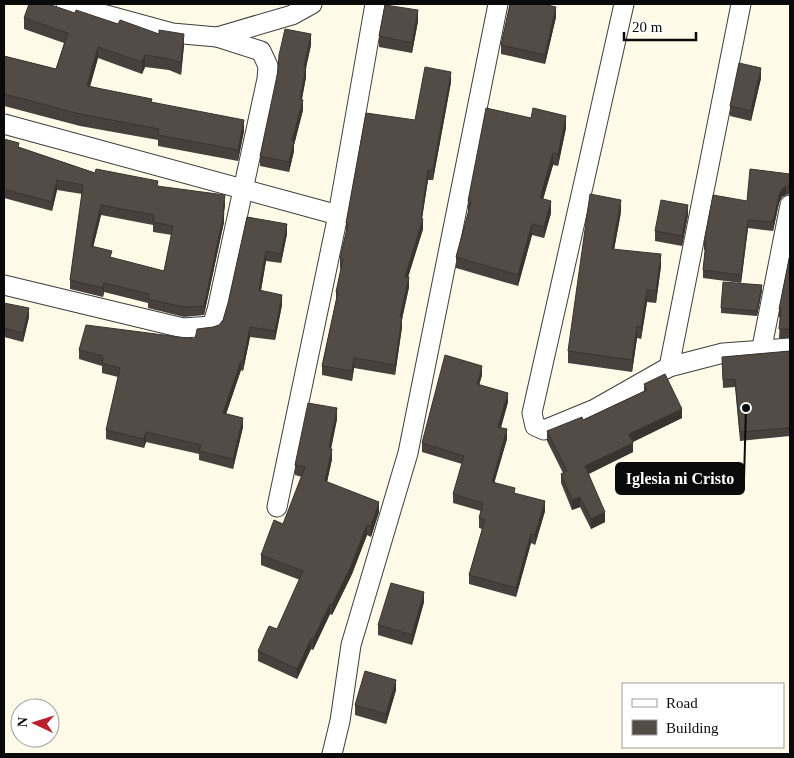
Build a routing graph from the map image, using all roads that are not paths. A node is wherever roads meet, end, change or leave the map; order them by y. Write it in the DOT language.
graph roads {
  1 [pos="66,4"];
  2 [pos="312,4"];
  3 [pos="375,4"];
  4 [pos="498,4"];
  5 [pos="624,4"];
  6 [pos="741,4"];
  7 [pos="217,37"];
  8 [pos="4,124"];
  9 [pos="243,188"];
  10 [pos="790,205"];
  11 [pos="338,215"];
  12 [pos="4,285"];
  13 [pos="790,348"];
  14 [pos="763,351"];
  15 [pos="669,367"];
  16 [pos="277,507"];
  17 [pos="332,754"];
  1 -- 7 [label="street"];
  2 -- 7 [label="street"];
  3 -- 11 [label="street"];
  4 -- 17 [label="street"];
  5 -- 15 [label="street"];
  6 -- 15 [label="street"];
  7 -- 9 [label="street"];
  8 -- 9 [label="street"];
  9 -- 11 [label="street"];
  9 -- 12 [label="street"];
  10 -- 14 [label="street"];
  11 -- 16 [label="street"];
  13 -- 14 [label="street"];
  14 -- 15 [label="street"];
}
